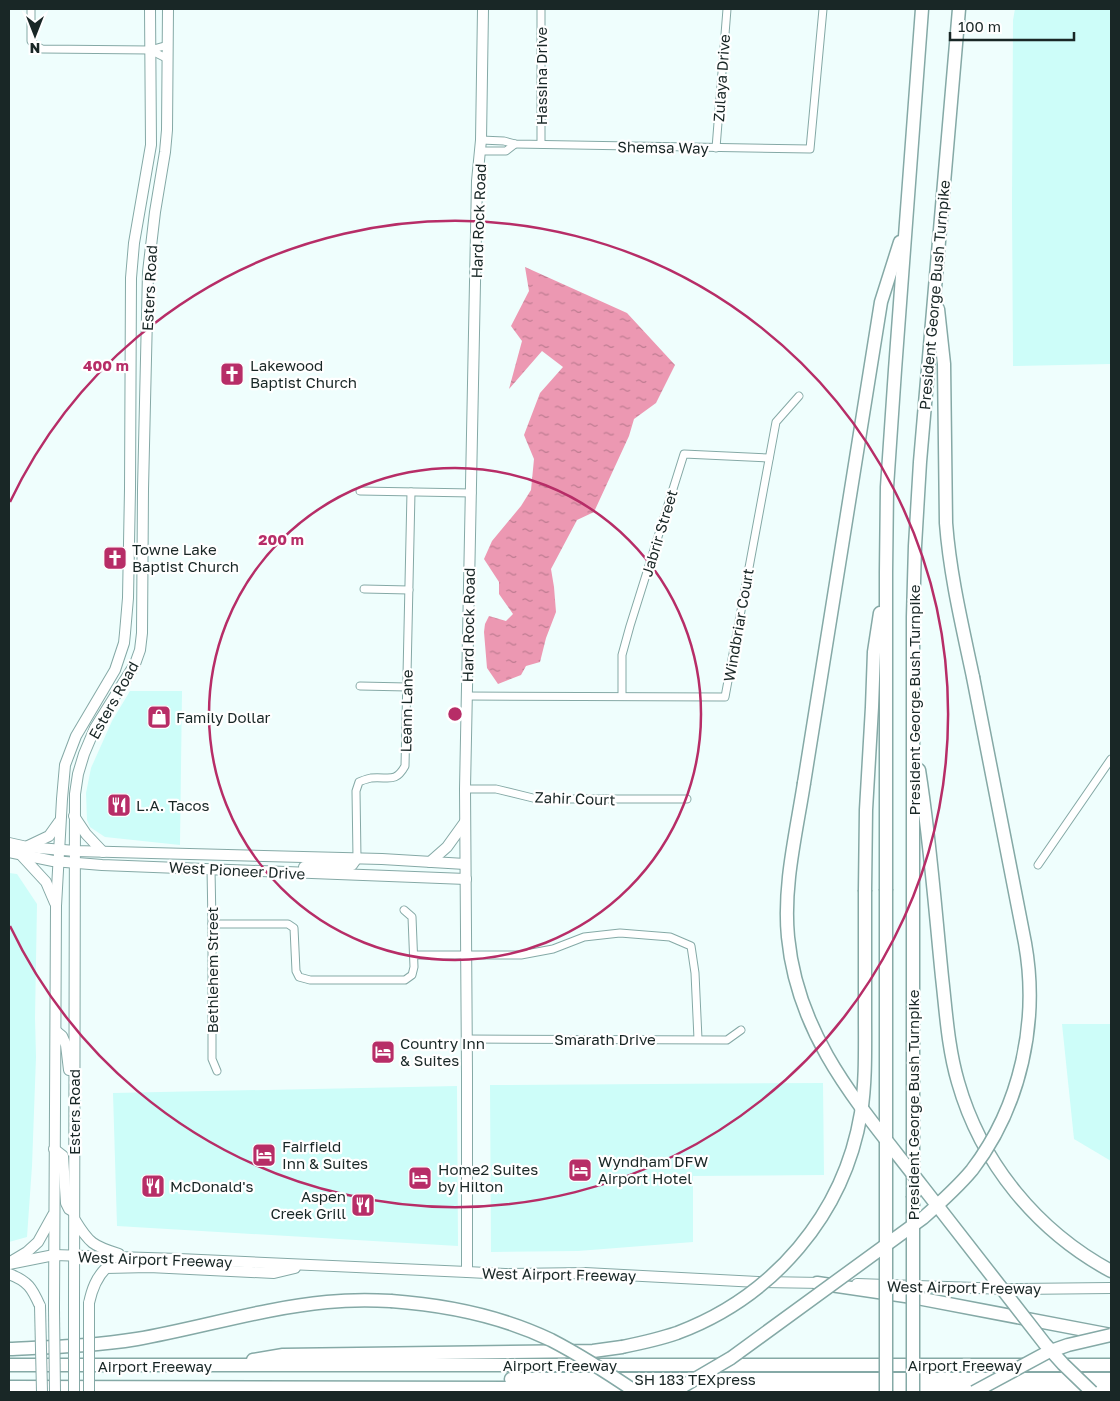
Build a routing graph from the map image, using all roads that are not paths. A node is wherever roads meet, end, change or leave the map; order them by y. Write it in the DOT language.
graph roads {
  1 [pos="32,9"];
  2 [pos="150,9"];
  3 [pos="168,9"];
  4 [pos="483,9"];
  5 [pos="541,9"];
  6 [pos="727,9"];
  7 [pos="823,9"];
  8 [pos="916,9"];
  9 [pos="922,9"];
  10 [pos="959,9"];
  11 [pos="965,9"];
  12 [pos="920,37"];
  13 [pos="956,37"];
  14 [pos="168,45"];
  15 [pos="150,50"];
  16 [pos="168,59"];
  17 [pos="481,140"];
  18 [pos="515,144"];
  19 [pos="542,144"];
  20 [pos="716,148"];
  21 [pos="480,151"];
  22 [pos="907,215"];
  23 [pos="935,279"];
  24 [pos="799,396"];
  25 [pos="769,458"];
  26 [pos="130,467"];
  27 [pos="143,467"];
  28 [pos="360,492"];
  29 [pos="411,492"];
  30 [pos="472,493"];
  31 [pos="886,573"];
  32 [pos="364,589"];
  33 [pos="409,590"];
  34 [pos="142,597"];
  35 [pos="128,598"];
  36 [pos="360,686"];
  37 [pos="407,687"];
  38 [pos="466,696"];
  39 [pos="622,696"];
  40 [pos="913,730"];
  41 [pos="1111,759"];
  42 [pos="465,789"];
  43 [pos="686,799"];
  44 [pos="74,816"];
  45 [pos="60,819"];
  46 [pos="464,822"];
  47 [pos="9,843"];
  48 [pos="58,850"];
  49 [pos="24,851"];
  50 [pos="75,851"];
  51 [pos="9,852"];
  52 [pos="103,852"];
  53 [pos="231,855"];
  54 [pos="357,858"];
  55 [pos="58,862"];
  56 [pos="75,862"];
  57 [pos="430,862"];
  58 [pos="465,864"];
  59 [pos="1038,864"];
  60 [pos="176,867"];
  61 [pos="211,869"];
  62 [pos="279,872"];
  63 [pos="466,879"];
  64 [pos="56,906"];
  65 [pos="404,910"];
  66 [pos="212,924"];
  67 [pos="414,954"];
  68 [pos="466,956"];
  69 [pos="741,1030"];
  70 [pos="56,1031"];
  71 [pos="74,1031"];
  72 [pos="467,1039"];
  73 [pos="698,1039"];
  74 [pos="218,1070"];
  75 [pos="74,1085"];
  76 [pos="54,1149"];
  77 [pos="74,1150"];
  78 [pos="54,1212"];
  79 [pos="74,1216"];
  80 [pos="54,1255"];
  81 [pos="75,1256"];
  82 [pos="132,1258"];
  83 [pos="9,1264"];
  84 [pos="305,1265"];
  85 [pos="1111,1271"];
  86 [pos="467,1272"];
  87 [pos="9,1274"];
  88 [pos="817,1283"];
  89 [pos="1111,1288"];
  90 [pos="1111,1335"];
  91 [pos="9,1349"];
  92 [pos="9,1365"];
  93 [pos="1111,1365"];
  94 [pos="214,1366"];
  95 [pos="1111,1379"];
  96 [pos="9,1380"];
  97 [pos="9,1387"];
  98 [pos="1111,1388"];
  99 [pos="42,1392"];
  100 [pos="55,1392"];
  101 [pos="74,1392"];
  102 [pos="89,1392"];
  103 [pos="636,1392"];
  104 [pos="673,1392"];
  105 [pos="886,1392"];
  106 [pos="913,1392"];
  107 [pos="974,1392"];
  108 [pos="1092,1392"];
  1 -- 15 [label="street"];
  2 -- 15 [label="main road, Esters Road"];
  3 -- 14 [label="main road, Esters Road"];
  4 -- 17 [label="main road, Hard Rock Road"];
  5 -- 19 [label="street, Hassina Drive"];
  6 -- 20 [label="street, Zulaya Drive"];
  7 -- 20 [label="street, Shemsa Way"];
  8 -- 12 [label="highway"];
  9 -- 12 [label="highway, President George Bush Turnpike"];
  10 -- 13 [label="highway, President George Bush Turnpike"];
  11 -- 13 [label="highway"];
  12 -- 22 [label="highway, President George Bush Turnpike"];
  13 -- 23 [label="highway, President George Bush Turnpike"];
  14 -- 15 [label="street"];
  14 -- 16 [label="main road, Esters Road"];
  15 -- 16 [label="street"];
  15 -- 26 [label="main road, Esters Road"];
  16 -- 27 [label="main road, Esters Road"];
  17 -- 18 [label="street, Shemsa Way"];
  17 -- 21 [label="main road, Hard Rock Road"];
  18 -- 19 [label="street, Shemsa Way"];
  18 -- 21 [label="street, Shemsa Way"];
  19 -- 20 [label="street, Shemsa Way"];
  21 -- 30 [label="main road, Hard Rock Road"];
  22 -- 31 [label="highway, President George Bush Turnpike"];
  22 -- 108 [label="highway, bridge"];
  23 -- 40 [label="highway, President George Bush Turnpike"];
  23 -- 104 [label="highway, bridge"];
  24 -- 25 [label="street, Windbriar Court"];
  25 -- 39 [label="street, Jabrir Street"];
  25 -- 39 [label="street, Windbriar Court"];
  26 -- 27 [label="main road"];
  26 -- 35 [label="main road, Esters Road"];
  27 -- 34 [label="main road, Esters Road"];
  28 -- 29 [label="street"];
  29 -- 30 [label="street"];
  29 -- 33 [label="street, Leann Lane"];
  30 -- 38 [label="main road, Hard Rock Road"];
  31 -- 94 [label="highway, bridge"];
  31 -- 105 [label="highway, President George Bush Turnpike, bridge"];
  32 -- 33 [label="street"];
  33 -- 37 [label="street, Leann Lane"];
  34 -- 35 [label="main road"];
  34 -- 44 [label="main road, Esters Road"];
  35 -- 45 [label="main road, Esters Road"];
  36 -- 37 [label="street"];
  37 -- 54 [label="street, Leann Lane"];
  38 -- 39 [label="street, Windbriar Court"];
  38 -- 42 [label="main road, Hard Rock Road"];
  40 -- 85 [label="highway"];
  40 -- 106 [label="highway, President George Bush Turnpike, bridge"];
  41 -- 59 [label="street"];
  42 -- 43 [label="street, Zahir Court"];
  42 -- 46 [label="main road, Hard Rock Road"];
  44 -- 50 [label="main road, Esters Road"];
  44 -- 52 [label="main road"];
  45 -- 48 [label="main road, Esters Road"];
  45 -- 49 [label="main road"];
  46 -- 57 [label="main road"];
  46 -- 58 [label="main road, Hard Rock Road"];
  47 -- 49 [label="main road, West Pioneer Drive"];
  48 -- 49 [label="main road, West Pioneer Drive"];
  48 -- 50 [label="main road, West Pioneer Drive"];
  48 -- 55 [label="main road, Esters Road"];
  49 -- 51 [label="main road, West Pioneer Drive"];
  49 -- 55 [label="main road, West Pioneer Drive"];
  49 -- 64 [label="main road"];
  50 -- 52 [label="main road, West Pioneer Drive"];
  50 -- 56 [label="main road, Esters Road"];
  52 -- 53 [label="main road, West Pioneer Drive"];
  53 -- 54 [label="main road, West Pioneer Drive"];
  53 -- 60 [label="main road"];
  54 -- 57 [label="main road, West Pioneer Drive"];
  54 -- 62 [label="main road"];
  55 -- 56 [label="main road, West Pioneer Drive"];
  55 -- 64 [label="main road, Esters Road"];
  56 -- 60 [label="main road, West Pioneer Drive"];
  56 -- 71 [label="main road, Esters Road"];
  57 -- 58 [label="main road, West Pioneer Drive"];
  58 -- 63 [label="main road, Hard Rock Road"];
  60 -- 61 [label="main road, West Pioneer Drive"];
  61 -- 62 [label="main road, West Pioneer Drive"];
  61 -- 66 [label="street, Bethlehem Street"];
  62 -- 63 [label="main road, West Pioneer Drive"];
  63 -- 68 [label="main road, Hard Rock Road"];
  64 -- 70 [label="main road, Esters Road"];
  65 -- 67 [label="street"];
  66 -- 67 [label="street"];
  66 -- 74 [label="street, Bethlehem Street"];
  67 -- 68 [label="street"];
  68 -- 72 [label="main road, Hard Rock Road"];
  68 -- 73 [label="street"];
  69 -- 73 [label="street, Smarath Drive"];
  70 -- 71 [label="main road"];
  70 -- 75 [label="main road"];
  70 -- 76 [label="main road, Esters Road"];
  71 -- 75 [label="main road, Esters Road"];
  72 -- 73 [label="street, Smarath Drive"];
  72 -- 86 [label="main road, Hard Rock Road"];
  75 -- 77 [label="main road, Esters Road"];
  76 -- 77 [label="main road"];
  76 -- 78 [label="main road, Esters Road"];
  76 -- 79 [label="main road"];
  77 -- 79 [label="main road, Esters Road"];
  78 -- 80 [label="main road, Esters Road"];
  78 -- 83 [label="main road"];
  79 -- 81 [label="main road, Esters Road"];
  79 -- 82 [label="main road"];
  80 -- 81 [label="main road, West Airport Freeway"];
  80 -- 83 [label="main road, West Airport Freeway"];
  80 -- 100 [label="main road, Esters Road, bridge"];
  81 -- 82 [label="main road, West Airport Freeway"];
  81 -- 101 [label="main road, Esters Road, bridge"];
  82 -- 84 [label="main road, West Airport Freeway"];
  84 -- 86 [label="main road, West Airport Freeway"];
  84 -- 102 [label="main road, bridge"];
  86 -- 88 [label="main road, West Airport Freeway"];
  87 -- 99 [label="main road, bridge"];
  88 -- 89 [label="main road, West Airport Freeway"];
  88 -- 90 [label="highway"];
  90 -- 107 [label="highway, bridge"];
  91 -- 103 [label="highway, bridge"];
  92 -- 94 [label="highway, Airport Freeway"];
  93 -- 94 [label="highway, Airport Freeway"];
  95 -- 96 [label="highway, SH 183 TEXpress"];
  97 -- 98 [label="highway, SH 183 TEXpress"];
}
